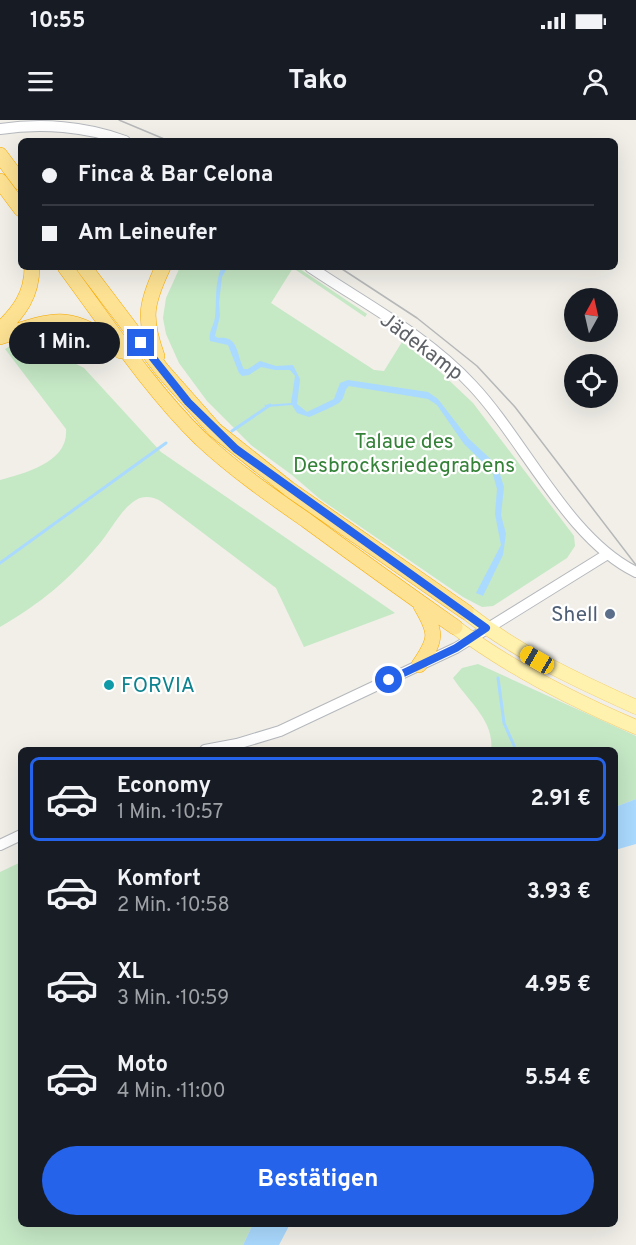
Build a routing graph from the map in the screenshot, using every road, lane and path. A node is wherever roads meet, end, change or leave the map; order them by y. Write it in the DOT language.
graph roads {
  1 [pos="0,129"];
  2 [pos="113,138"];
  3 [pos="4,159"];
  4 [pos="13,184"];
  5 [pos="18,200"];
  6 [pos="18,208"];
  7 [pos="32,270"];
  8 [pos="67,270"];
  9 [pos="86,270"];
  10 [pos="162,270"];
  11 [pos="315,270"];
  12 [pos="0,330"];
  13 [pos="0,337"];
  14 [pos="137,364"];
  15 [pos="162,370"];
  16 [pos="606,555"];
  17 [pos="636,572"];
  18 [pos="418,601"];
  19 [pos="466,612"];
  20 [pos="455,627"];
  21 [pos="486,628"];
  22 [pos="471,639"];
  23 [pos="419,665"];
  24 [pos="636,707"];
  25 [pos="636,727"];
  26 [pos="221,747"];
  27 [pos="18,836"];
  28 [pos="0,845"];
  1 -- 2 [label="street"];
  3 -- 4 [label="highway"];
  4 -- 5 [label="highway"];
  4 -- 6 [label="highway"];
  7 -- 12 [label="highway"];
  8 -- 14 [label="highway"];
  9 -- 15 [label="highway"];
  10 -- 15 [label="highway"];
  11 -- 16 [label="street, Jädekamp"];
  13 -- 14 [label="highway"];
  14 -- 18 [label="highway"];
  15 -- 19 [label="highway"];
  16 -- 17 [label="street, Jädekamp"];
  16 -- 21 [label="street"];
  18 -- 20 [label="highway"];
  18 -- 23 [label="highway"];
  19 -- 21 [label="main road"];
  20 -- 22 [label="main road"];
  21 -- 22 [label="street"];
  21 -- 24 [label="main road"];
  22 -- 23 [label="street"];
  22 -- 25 [label="main road"];
  23 -- 26 [label="street"];
  27 -- 28 [label="street"];
}
